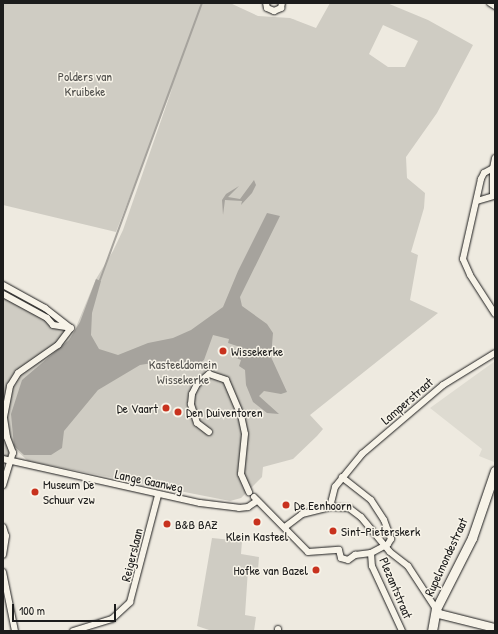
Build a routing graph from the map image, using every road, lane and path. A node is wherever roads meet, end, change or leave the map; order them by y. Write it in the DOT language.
graph roads {
  1 [pos="266,3"];
  2 [pos="282,3"];
  3 [pos="490,3"];
  4 [pos="495,6"];
  5 [pos="495,158"];
  6 [pos="493,168"];
  7 [pos="492,196"];
  8 [pos="477,201"];
  9 [pos="495,202"];
  10 [pos="3,286"];
  11 [pos="3,294"];
  12 [pos="495,314"];
  13 [pos="71,328"];
  14 [pos="495,353"];
  15 [pos="209,432"];
  16 [pos="3,459"];
  17 [pos="11,461"];
  18 [pos="495,471"];
  19 [pos="342,477"];
  20 [pos="3,485"];
  21 [pos="158,495"];
  22 [pos="253,496"];
  23 [pos="330,507"];
  24 [pos="3,527"];
  25 [pos="285,527"];
  26 [pos="384,546"];
  27 [pos="371,553"];
  28 [pos="3,555"];
  29 [pos="3,572"];
  30 [pos="436,609"];
  31 [pos="99,628"];
  32 [pos="495,628"];
  33 [pos="15,631"];
  34 [pos="73,631"];
  35 [pos="402,631"];
  36 [pos="432,631"];
  1 -- 2 [label="street"];
  3 -- 4 [label="street"];
  5 -- 6 [label="street"];
  6 -- 7 [label="street"];
  6 -- 8 [label="street"];
  7 -- 8 [label="street"];
  7 -- 9 [label="street"];
  8 -- 12 [label="street"];
  10 -- 13 [label="street"];
  11 -- 13 [label="street"];
  13 -- 17 [label="street"];
  14 -- 19 [label="street, Lamperstraat"];
  15 -- 22 [label="street"];
  16 -- 17 [label="street, Lange Gaanweg"];
  17 -- 20 [label="street"];
  17 -- 21 [label="street, Lange Gaanweg"];
  18 -- 30 [label="main road, Rupelmondestraat"];
  19 -- 23 [label="street, Lamperstraat"];
  19 -- 26 [label="street"];
  21 -- 22 [label="street, Lange Gaanweg"];
  21 -- 31 [label="street, Reigerslaan"];
  22 -- 25 [label="street"];
  23 -- 25 [label="street"];
  23 -- 26 [label="street"];
  24 -- 28 [label="street"];
  25 -- 27 [label="street"];
  26 -- 27 [label="street"];
  26 -- 30 [label="street"];
  27 -- 35 [label="street, Plezantstraat"];
  29 -- 33 [label="street"];
  30 -- 32 [label="street"];
  30 -- 36 [label="main road, Rupelmondestraat"];
  31 -- 34 [label="street, Reigerslaan"];
}
